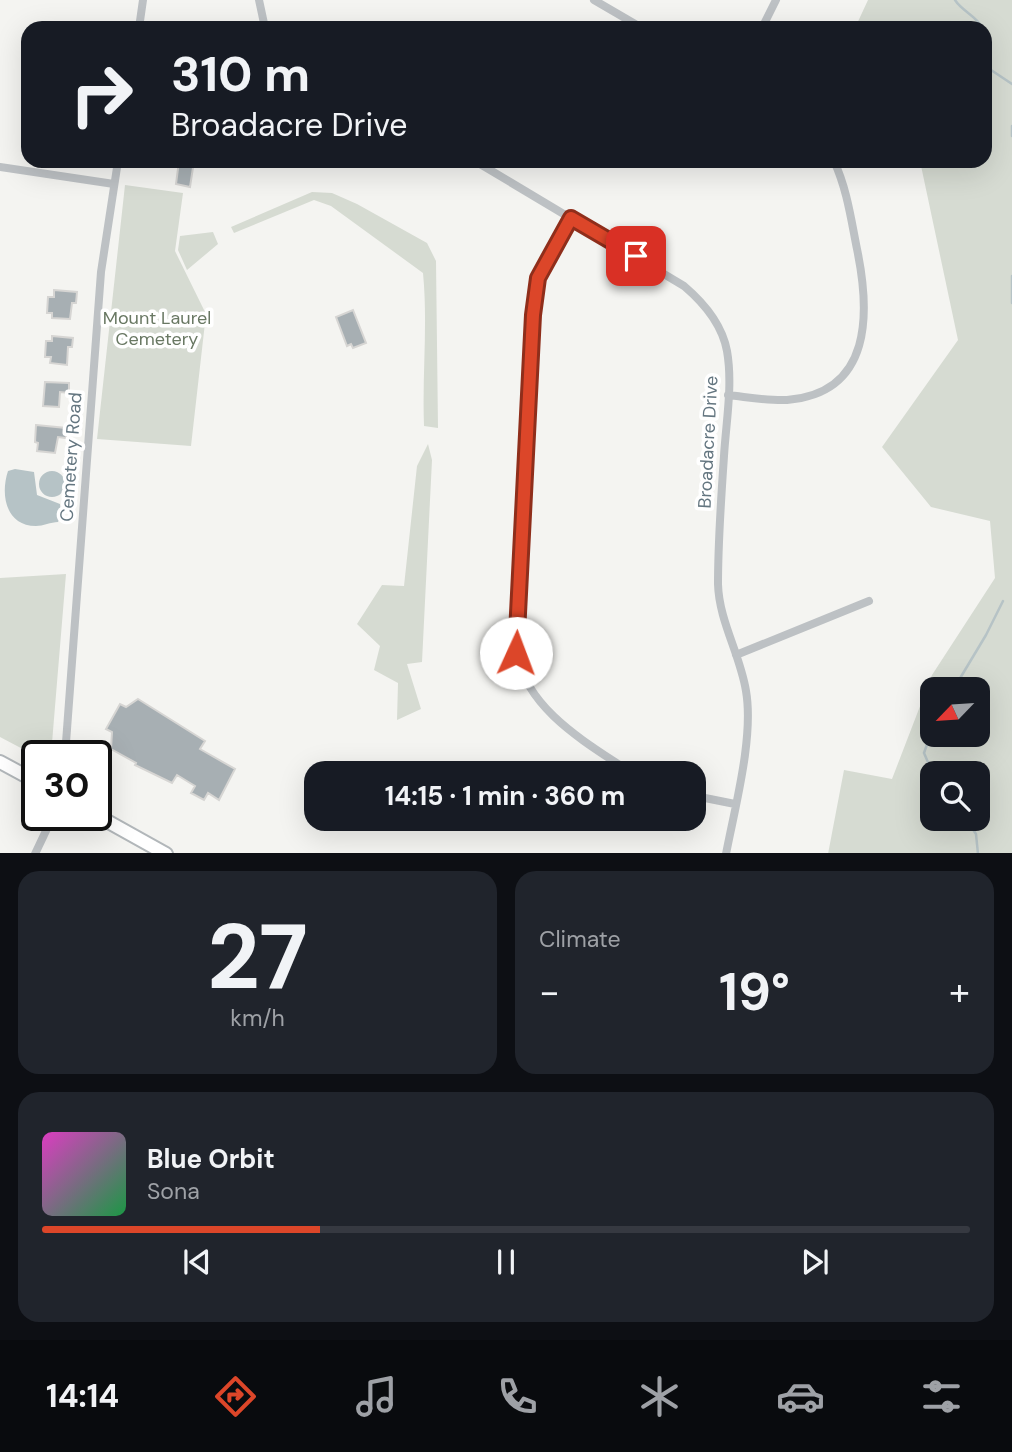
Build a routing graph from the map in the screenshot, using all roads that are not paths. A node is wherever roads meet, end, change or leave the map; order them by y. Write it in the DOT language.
graph roads {
  1 [pos="143,0"];
  2 [pos="259,0"];
  3 [pos="594,0"];
  4 [pos="776,0"];
  5 [pos="139,21"];
  6 [pos="264,21"];
  7 [pos="630,21"];
  8 [pos="766,21"];
  9 [pos="0,167"];
  10 [pos="117,168"];
  11 [pos="487,168"];
  12 [pos="836,168"];
  13 [pos="114,184"];
  14 [pos="571,218"];
  15 [pos="728,395"];
  16 [pos="869,601"];
  17 [pos="736,655"];
  18 [pos="66,740"];
  19 [pos="615,761"];
  20 [pos="0,762"];
  21 [pos="21,773"];
  22 [pos="706,798"];
  23 [pos="735,804"];
  24 [pos="112,824"];
  25 [pos="45,831"];
  26 [pos="34,853"];
  27 [pos="166,853"];
  28 [pos="726,853"];
  1 -- 5 [label="street"];
  2 -- 6 [label="street"];
  3 -- 7 [label="street"];
  4 -- 8 [label="street"];
  9 -- 13 [label="street"];
  10 -- 13 [label="street, Cemetery Road"];
  11 -- 14 [label="street, Broadacre Drive"];
  12 -- 15 [label="street"];
  13 -- 18 [label="street, Cemetery Road"];
  14 -- 15 [label="street, Broadacre Drive"];
  14 -- 19 [label="street"];
  15 -- 17 [label="street, Broadacre Drive"];
  16 -- 17 [label="street"];
  17 -- 23 [label="street, Broadacre Drive"];
  20 -- 21 [label="main road"];
  22 -- 23 [label="street"];
  23 -- 28 [label="street, Broadacre Drive"];
  24 -- 27 [label="main road"];
  25 -- 26 [label="street"];
}
